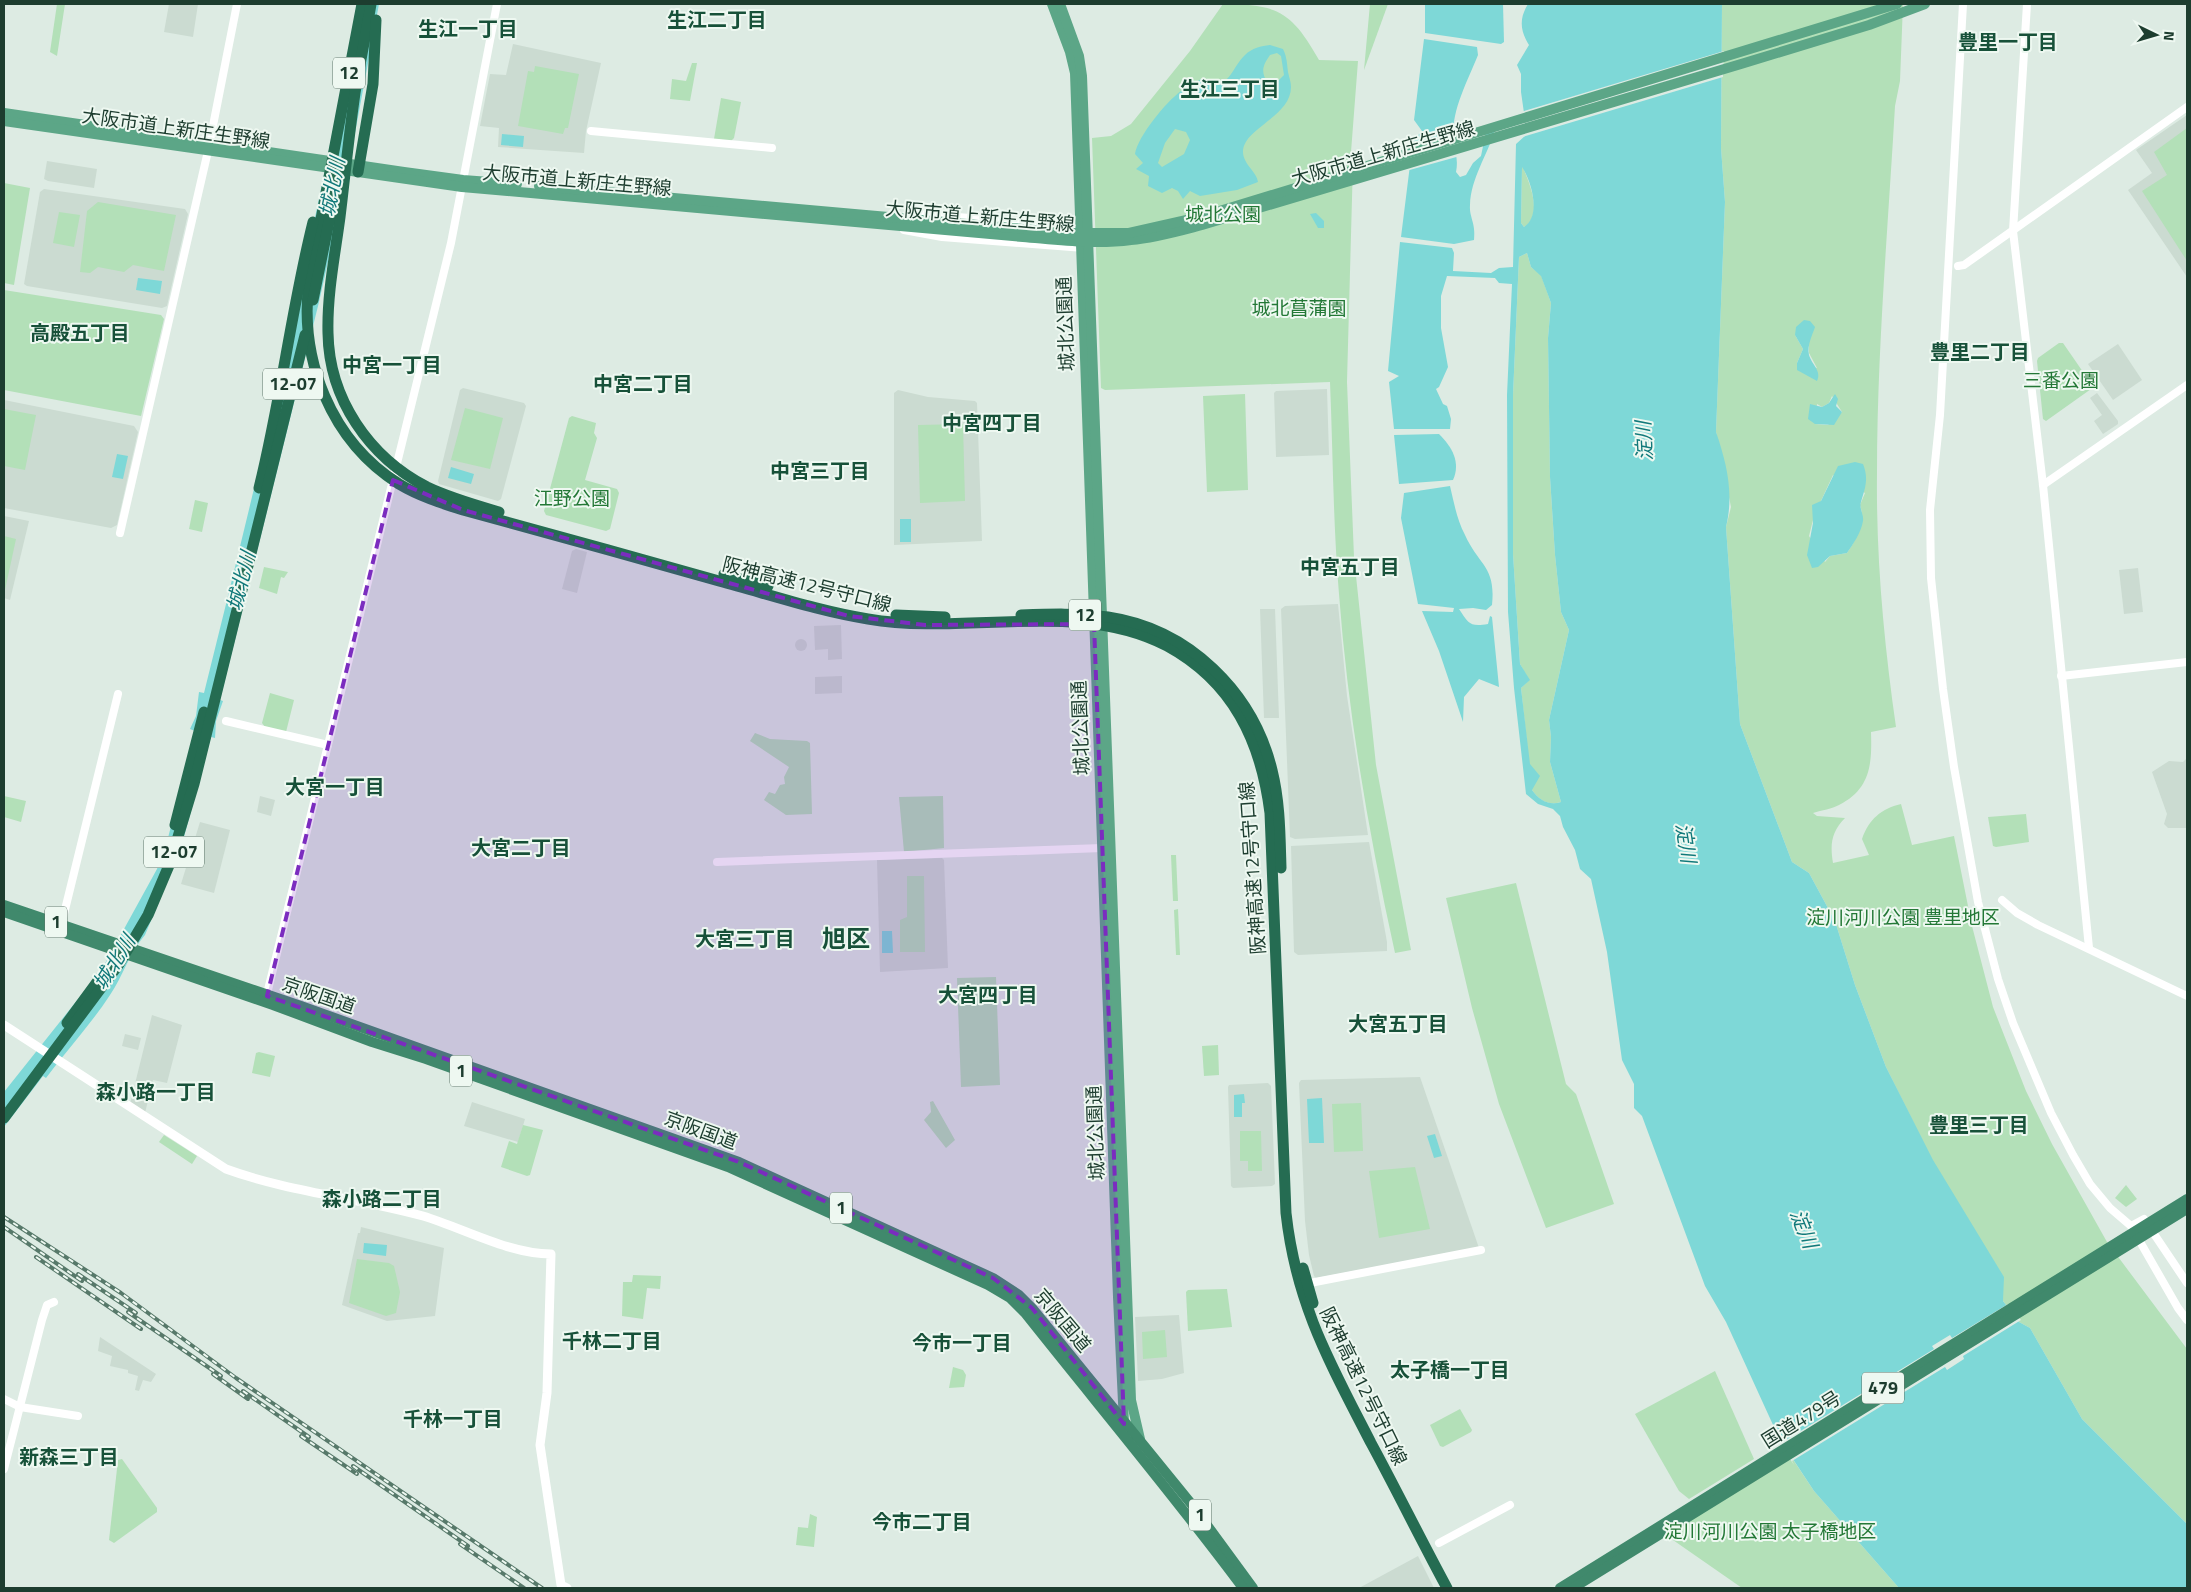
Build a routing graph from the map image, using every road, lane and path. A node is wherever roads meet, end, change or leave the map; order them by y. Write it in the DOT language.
graph roads {
  1 [pos="237,4"];
  2 [pos="362,4"];
  3 [pos="372,4"];
  4 [pos="379,4"];
  5 [pos="497,4"];
  6 [pos="1052,4"];
  7 [pos="1060,4"];
  8 [pos="1897,4"];
  9 [pos="1925,4"];
  10 [pos="1963,4"];
  11 [pos="2027,4"];
  12 [pos="355,93"];
  13 [pos="2187,107"];
  14 [pos="4,113"];
  15 [pos="4,121"];
  16 [pos="591,132"];
  17 [pos="335,143"];
  18 [pos="209,147"];
  19 [pos="772,148"];
  20 [pos="357,168"];
  21 [pos="462,184"];
  22 [pos="893,222"];
  23 [pos="928,225"];
  24 [pos="1083,227"];
  25 [pos="2013,230"];
  26 [pos="1084,248"];
  27 [pos="1958,266"];
  28 [pos="2187,385"];
  29 [pos="2043,485"];
  30 [pos="120,533"];
  31 [pos="2187,662"];
  32 [pos="2061,676"];
  33 [pos="118,694"];
  34 [pos="226,721"];
  35 [pos="328,745"];
  36 [pos="1102,848"];
  37 [pos="717,862"];
  38 [pos="2002,900"];
  39 [pos="4,905"];
  40 [pos="4,912"];
  41 [pos="60,928"];
  42 [pos="2089,948"];
  43 [pos="2187,996"];
  44 [pos="266,999"];
  45 [pos="4,1025"];
  46 [pos="4,1105"];
  47 [pos="4,1118"];
  48 [pos="2187,1200"];
  49 [pos="2187,1209"];
  50 [pos="2131,1226"];
  51 [pos="1481,1250"];
  52 [pos="1310,1283"];
  53 [pos="2187,1283"];
  54 [pos="54,1302"];
  55 [pos="2187,1320"];
  56 [pos="4,1399"];
  57 [pos="20,1407"];
  58 [pos="78,1416"];
  59 [pos="1124,1424"];
  60 [pos="1140,1449"];
  61 [pos="4,1469"];
  62 [pos="1510,1505"];
  63 [pos="1438,1543"];
  64 [pos="567,1588"];
  65 [pos="1243,1588"];
  66 [pos="1253,1588"];
  67 [pos="1447,1588"];
  68 [pos="1456,1588"];
  69 [pos="1560,1588"];
  70 [pos="1573,1588"];
  1 -- 18 [label="street"];
  2 -- 17 [label="highway, 阪神高速12号守口線 / 12"];
  3 -- 12 [label="highway, 阪神高速12号守口線 / 12"];
  4 -- 20 [label="highway"];
  5 -- 21 [label="street"];
  6 -- 24 [label="main road, 城北公園通"];
  7 -- 24 [label="main road, 城北公園通"];
  8 -- 23 [label="main road, 大阪市道上新庄生野線"];
  9 -- 23 [label="main road, 大阪市道上新庄生野線"];
  10 -- 50 [label="street"];
  11 -- 25 [label="street"];
  12 -- 47 [label="highway, 12-07"];
  12 -- 68 [label="highway, 阪神高速12号守口線 / 12"];
  13 -- 25 [label="street"];
  14 -- 18 [label="main road, 大阪市道上新庄生野線"];
  15 -- 18 [label="main road, 大阪市道上新庄生野線"];
  16 -- 19 [label="street"];
  17 -- 46 [label="highway, 12"];
  17 -- 67 [label="highway, 阪神高速12号守口線"];
  18 -- 20 [label="main road, 大阪市道上新庄生野線"];
  18 -- 30 [label="street"];
  20 -- 21 [label="main road, 大阪市道上新庄生野線"];
  21 -- 22 [label="main road, 大阪市道上新庄生野線"];
  21 -- 35 [label="street"];
  22 -- 23 [label="main road, 大阪市道上新庄生野線"];
  22 -- 24 [label="street"];
  22 -- 26 [label="street"];
  24 -- 26 [label="main road, 城北公園通"];
  25 -- 27 [label="street"];
  25 -- 29 [label="street"];
  26 -- 36 [label="main road, 城北公園通"];
  26 -- 60 [label="main road, 城北公園通"];
  28 -- 29 [label="street"];
  29 -- 32 [label="street"];
  31 -- 32 [label="street"];
  32 -- 42 [label="street"];
  33 -- 41 [label="street"];
  34 -- 35 [label="street"];
  35 -- 44 [label="street"];
  36 -- 37 [label="street"];
  36 -- 59 [label="main road, 城北公園通"];
  38 -- 42 [label="street"];
  39 -- 41 [label="highway, 京阪国道 / 1"];
  40 -- 41 [label="highway, 京阪国道 / 1"];
  41 -- 44 [label="highway, 京阪国道 / 1"];
  42 -- 43 [label="street"];
  44 -- 59 [label="highway, 京阪国道 / 1"];
  44 -- 60 [label="highway, 京阪国道 / 1"];
  45 -- 64 [label="main road"];
  48 -- 69 [label="highway, 国道479号 / 479"];
  49 -- 70 [label="highway, 国道479号 / 479"];
  50 -- 53 [label="street"];
  50 -- 55 [label="street"];
  51 -- 52 [label="street"];
  54 -- 57 [label="street"];
  56 -- 57 [label="street"];
  57 -- 58 [label="street"];
  57 -- 61 [label="street"];
  59 -- 60 [label="highway, 京阪国道 / 1"];
  60 -- 65 [label="highway, 京阪国道 / 1"];
  60 -- 66 [label="highway, 京阪国道 / 1"];
  62 -- 63 [label="street"];
}
